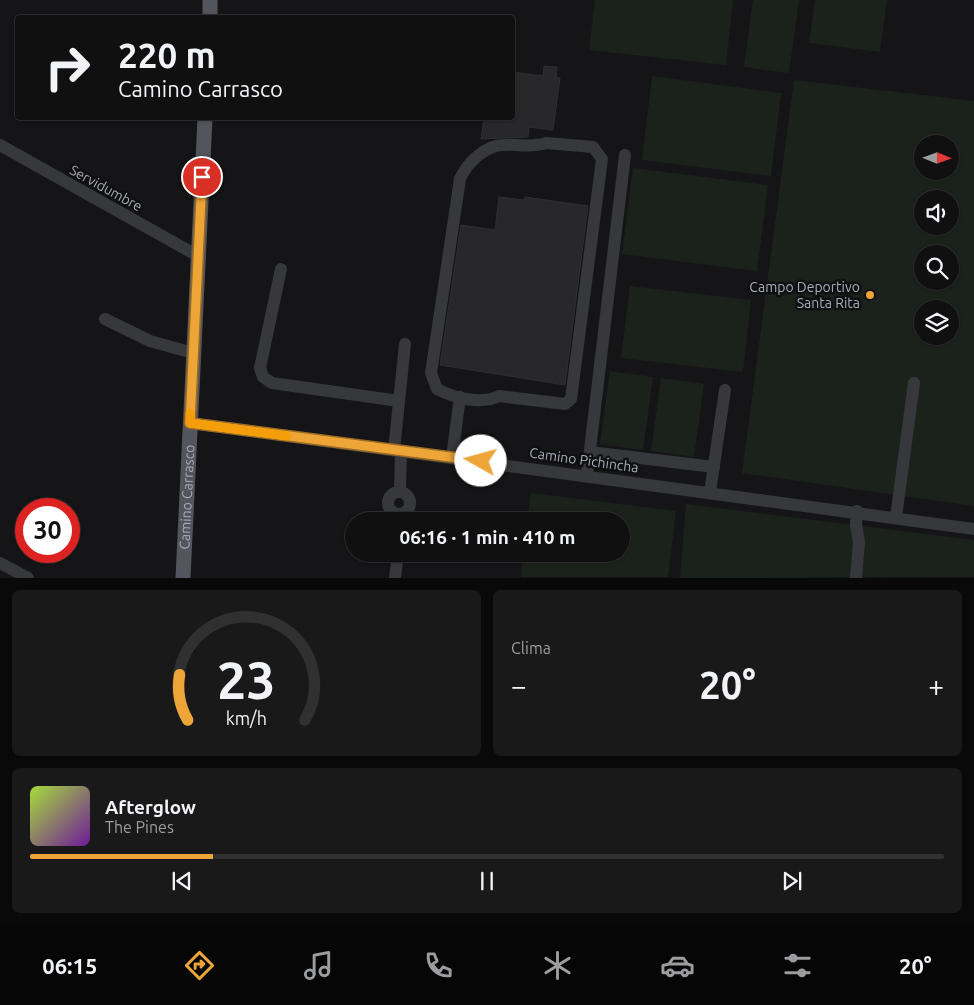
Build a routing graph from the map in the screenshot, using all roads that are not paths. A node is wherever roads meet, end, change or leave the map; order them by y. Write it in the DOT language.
graph roads {
  1 [pos="210,0"];
  2 [pos="210,15"];
  3 [pos="205,120"];
  4 [pos="0,145"];
  5 [pos="625,155"];
  6 [pos="198,256"];
  7 [pos="281,269"];
  8 [pos="105,319"];
  9 [pos="405,344"];
  10 [pos="193,353"];
  11 [pos="914,383"];
  12 [pos="725,390"];
  13 [pos="460,397"];
  14 [pos="399,401"];
  15 [pos="190,423"];
  16 [pos="398,450"];
  17 [pos="590,452"];
  18 [pos="452,457"];
  19 [pos="714,467"];
  20 [pos="587,475"];
  21 [pos="710,492"];
  22 [pos="406,512"];
  23 [pos="857,512"];
  24 [pos="896,517"];
  25 [pos="974,529"];
  26 [pos="397,562"];
  27 [pos="0,564"];
  28 [pos="24,577"];
  29 [pos="183,578"];
  30 [pos="395,578"];
  31 [pos="856,578"];
  1 -- 2 [label="main road"];
  3 -- 6 [label="main road, Camino Carrasco"];
  4 -- 6 [label="street, Servidumbre"];
  5 -- 17 [label="street"];
  6 -- 10 [label="main road, Camino Carrasco"];
  7 -- 14 [label="street"];
  8 -- 10 [label="street"];
  9 -- 14 [label="street"];
  10 -- 15 [label="main road, Camino Carrasco"];
  11 -- 24 [label="street"];
  12 -- 19 [label="street"];
  13 -- 13 [label="street"];
  13 -- 18 [label="street"];
  14 -- 16 [label="street"];
  15 -- 16 [label="street, Camino Pichincha"];
  15 -- 29 [label="main road, Camino Carrasco"];
  16 -- 18 [label="street, Camino Pichincha"];
  16 -- 22 [label="street"];
  17 -- 19 [label="street"];
  17 -- 20 [label="street"];
  18 -- 20 [label="street, Camino Pichincha"];
  19 -- 21 [label="street"];
  20 -- 21 [label="street, Camino Pichincha"];
  21 -- 23 [label="street, Camino Pichincha"];
  23 -- 24 [label="street, Camino Pichincha"];
  23 -- 31 [label="street"];
  24 -- 25 [label="street, Camino Pichincha"];
  26 -- 30 [label="street"];
  27 -- 28 [label="street"];
}
